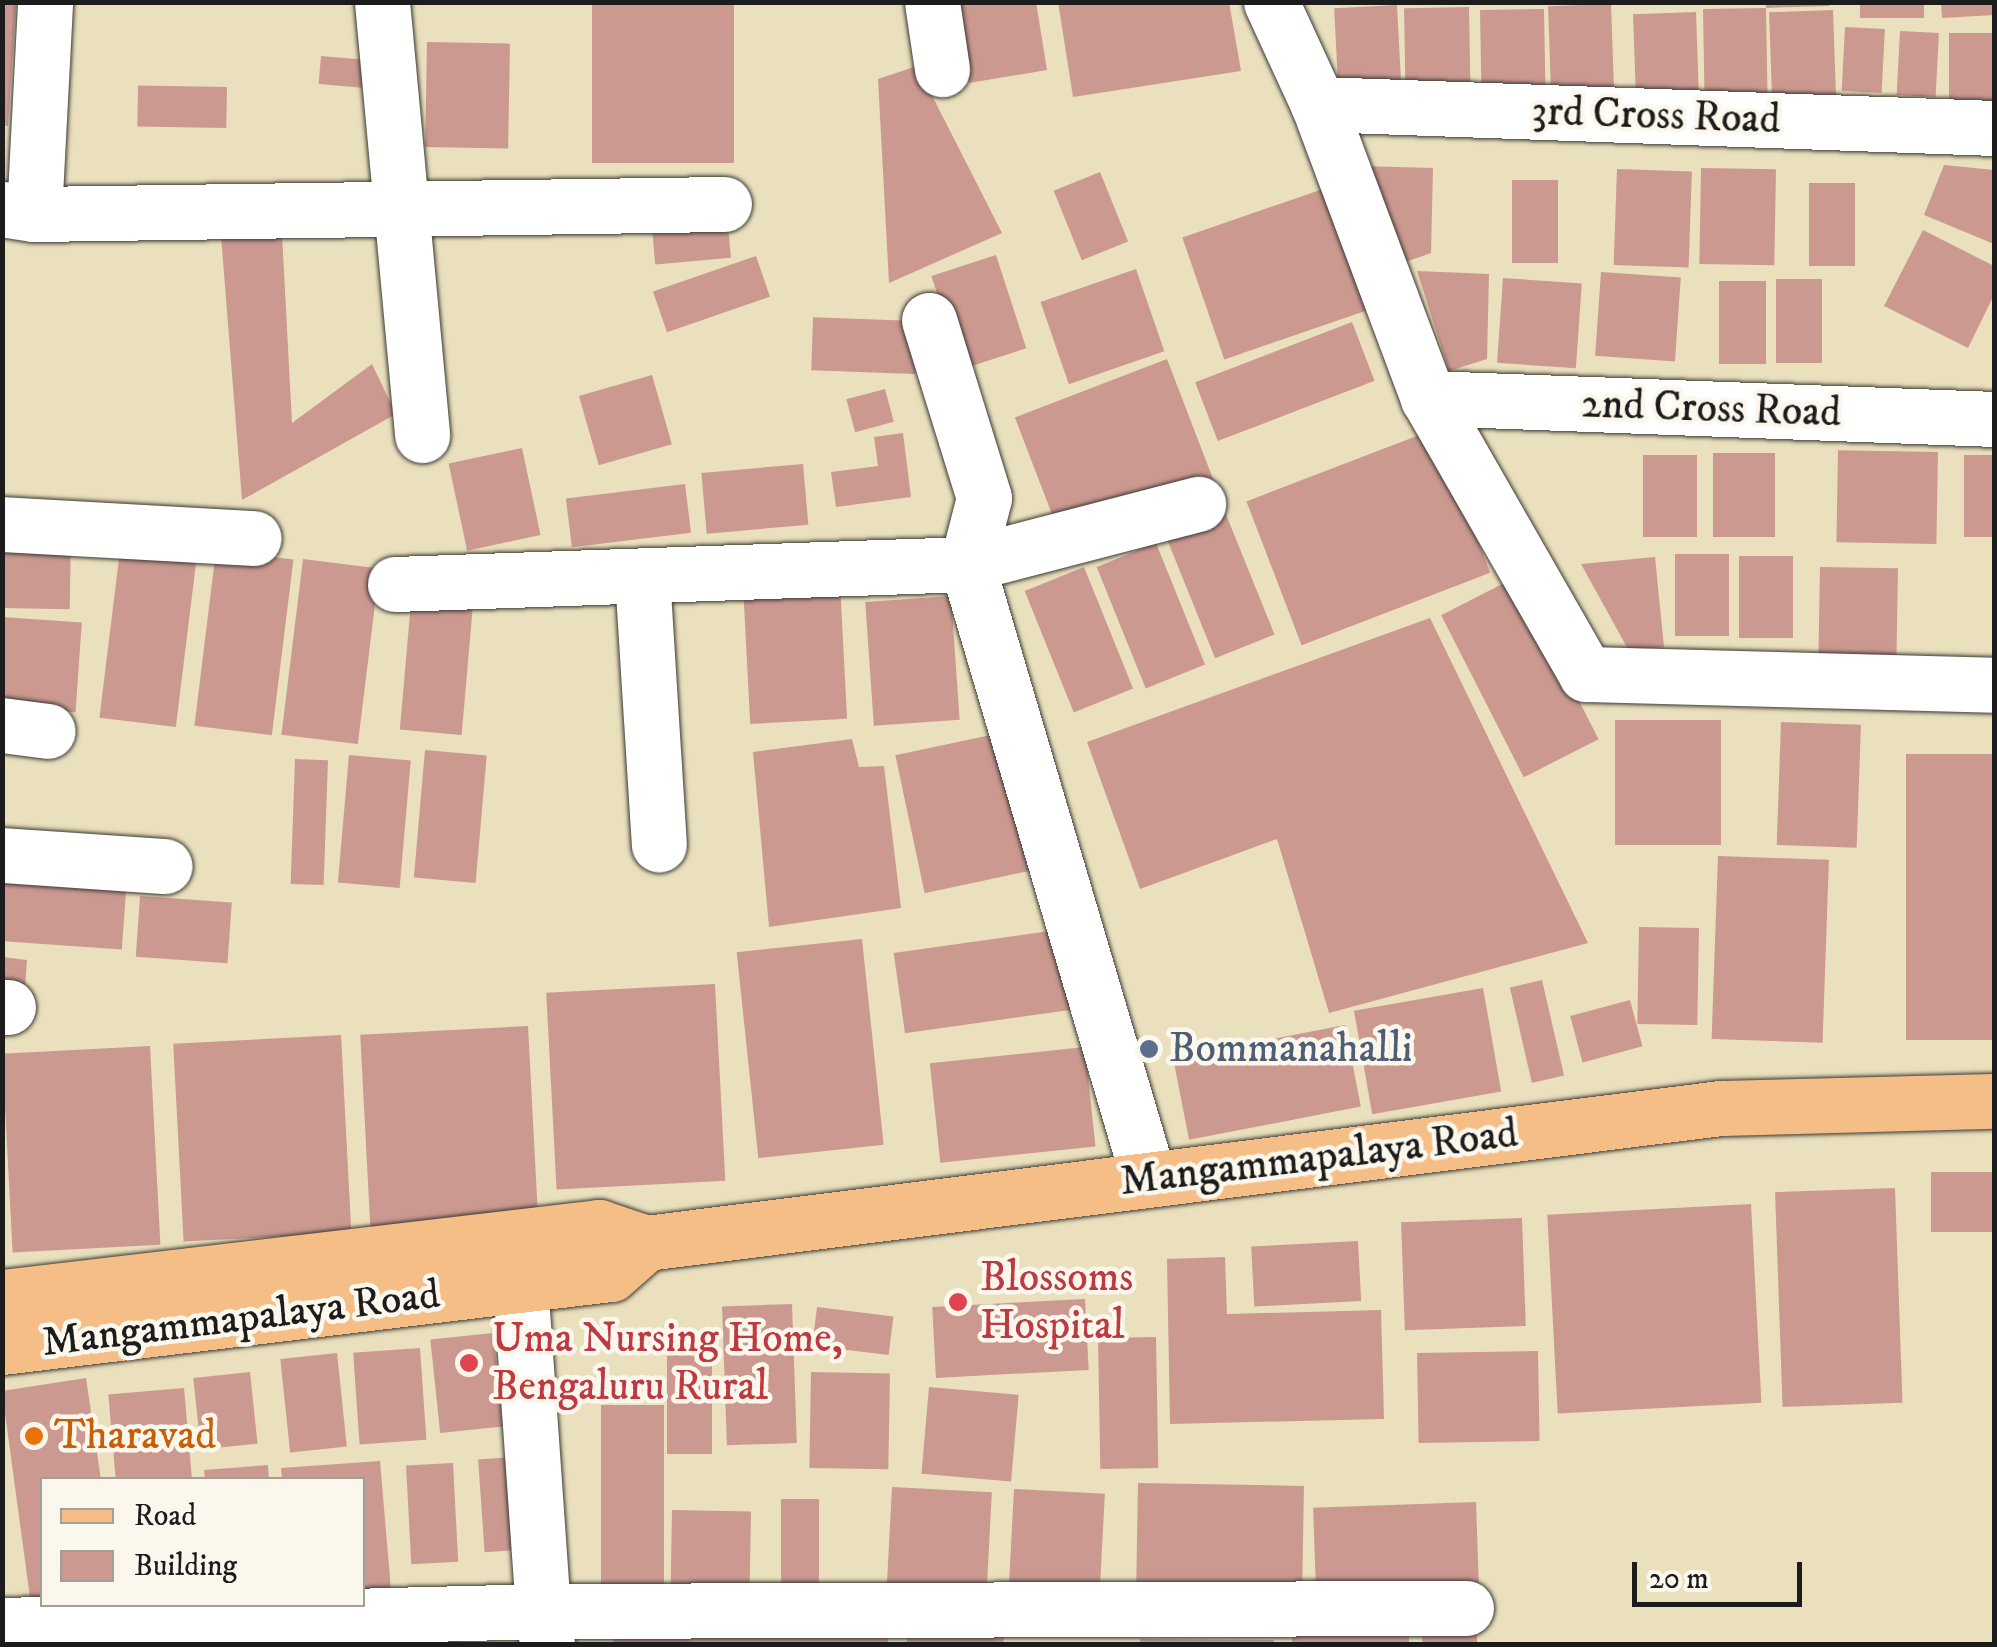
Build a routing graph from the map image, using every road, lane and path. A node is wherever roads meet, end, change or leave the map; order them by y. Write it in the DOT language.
graph roads {
  1 [pos="45,2"];
  2 [pos="382,2"];
  3 [pos="932,2"];
  4 [pos="1271,2"];
  5 [pos="942,69"];
  6 [pos="1318,104"];
  7 [pos="1994,128"];
  8 [pos="724,204"];
  9 [pos="398,208"];
  10 [pos="18,211"];
  11 [pos="929,320"];
  12 [pos="1428,398"];
  13 [pos="1994,419"];
  14 [pos="422,434"];
  15 [pos="1198,504"];
  16 [pos="2,524"];
  17 [pos="254,538"];
  18 [pos="967,564"];
  19 [pos="642,576"];
  20 [pos="395,584"];
  21 [pos="1994,685"];
  22 [pos="659,844"];
  23 [pos="2,854"];
  24 [pos="165,866"];
  25 [pos="1994,1100"];
  26 [pos="1149,1180"];
  27 [pos="646,1244"];
  28 [pos="520,1286"];
  29 [pos="2,1297"];
  30 [pos="2,1347"];
  31 [pos="1466,1608"];
  32 [pos="2,1625"];
  33 [pos="545,1628"];
  1 -- 10 [label="street"];
  2 -- 9 [label="street"];
  3 -- 5 [label="street"];
  4 -- 6 [label="street"];
  6 -- 7 [label="street, 3rd Cross Road"];
  6 -- 12 [label="street"];
  8 -- 9 [label="street"];
  9 -- 10 [label="street"];
  9 -- 14 [label="street"];
  11 -- 18 [label="street"];
  12 -- 13 [label="street, 2nd Cross Road"];
  12 -- 21 [label="street"];
  15 -- 18 [label="street"];
  16 -- 17 [label="street"];
  18 -- 19 [label="street"];
  18 -- 26 [label="street"];
  19 -- 20 [label="street"];
  19 -- 22 [label="street"];
  23 -- 24 [label="street"];
  25 -- 26 [label="main road, Mangammapalaya Road"];
  26 -- 27 [label="main road, Mangammapalaya Road"];
  27 -- 28 [label="main road, Mangammapalaya Road"];
  27 -- 29 [label="main road, Mangammapalaya Road"];
  28 -- 30 [label="main road, Mangammapalaya Road"];
  28 -- 33 [label="street"];
  31 -- 33 [label="street"];
  32 -- 33 [label="street"];
}
